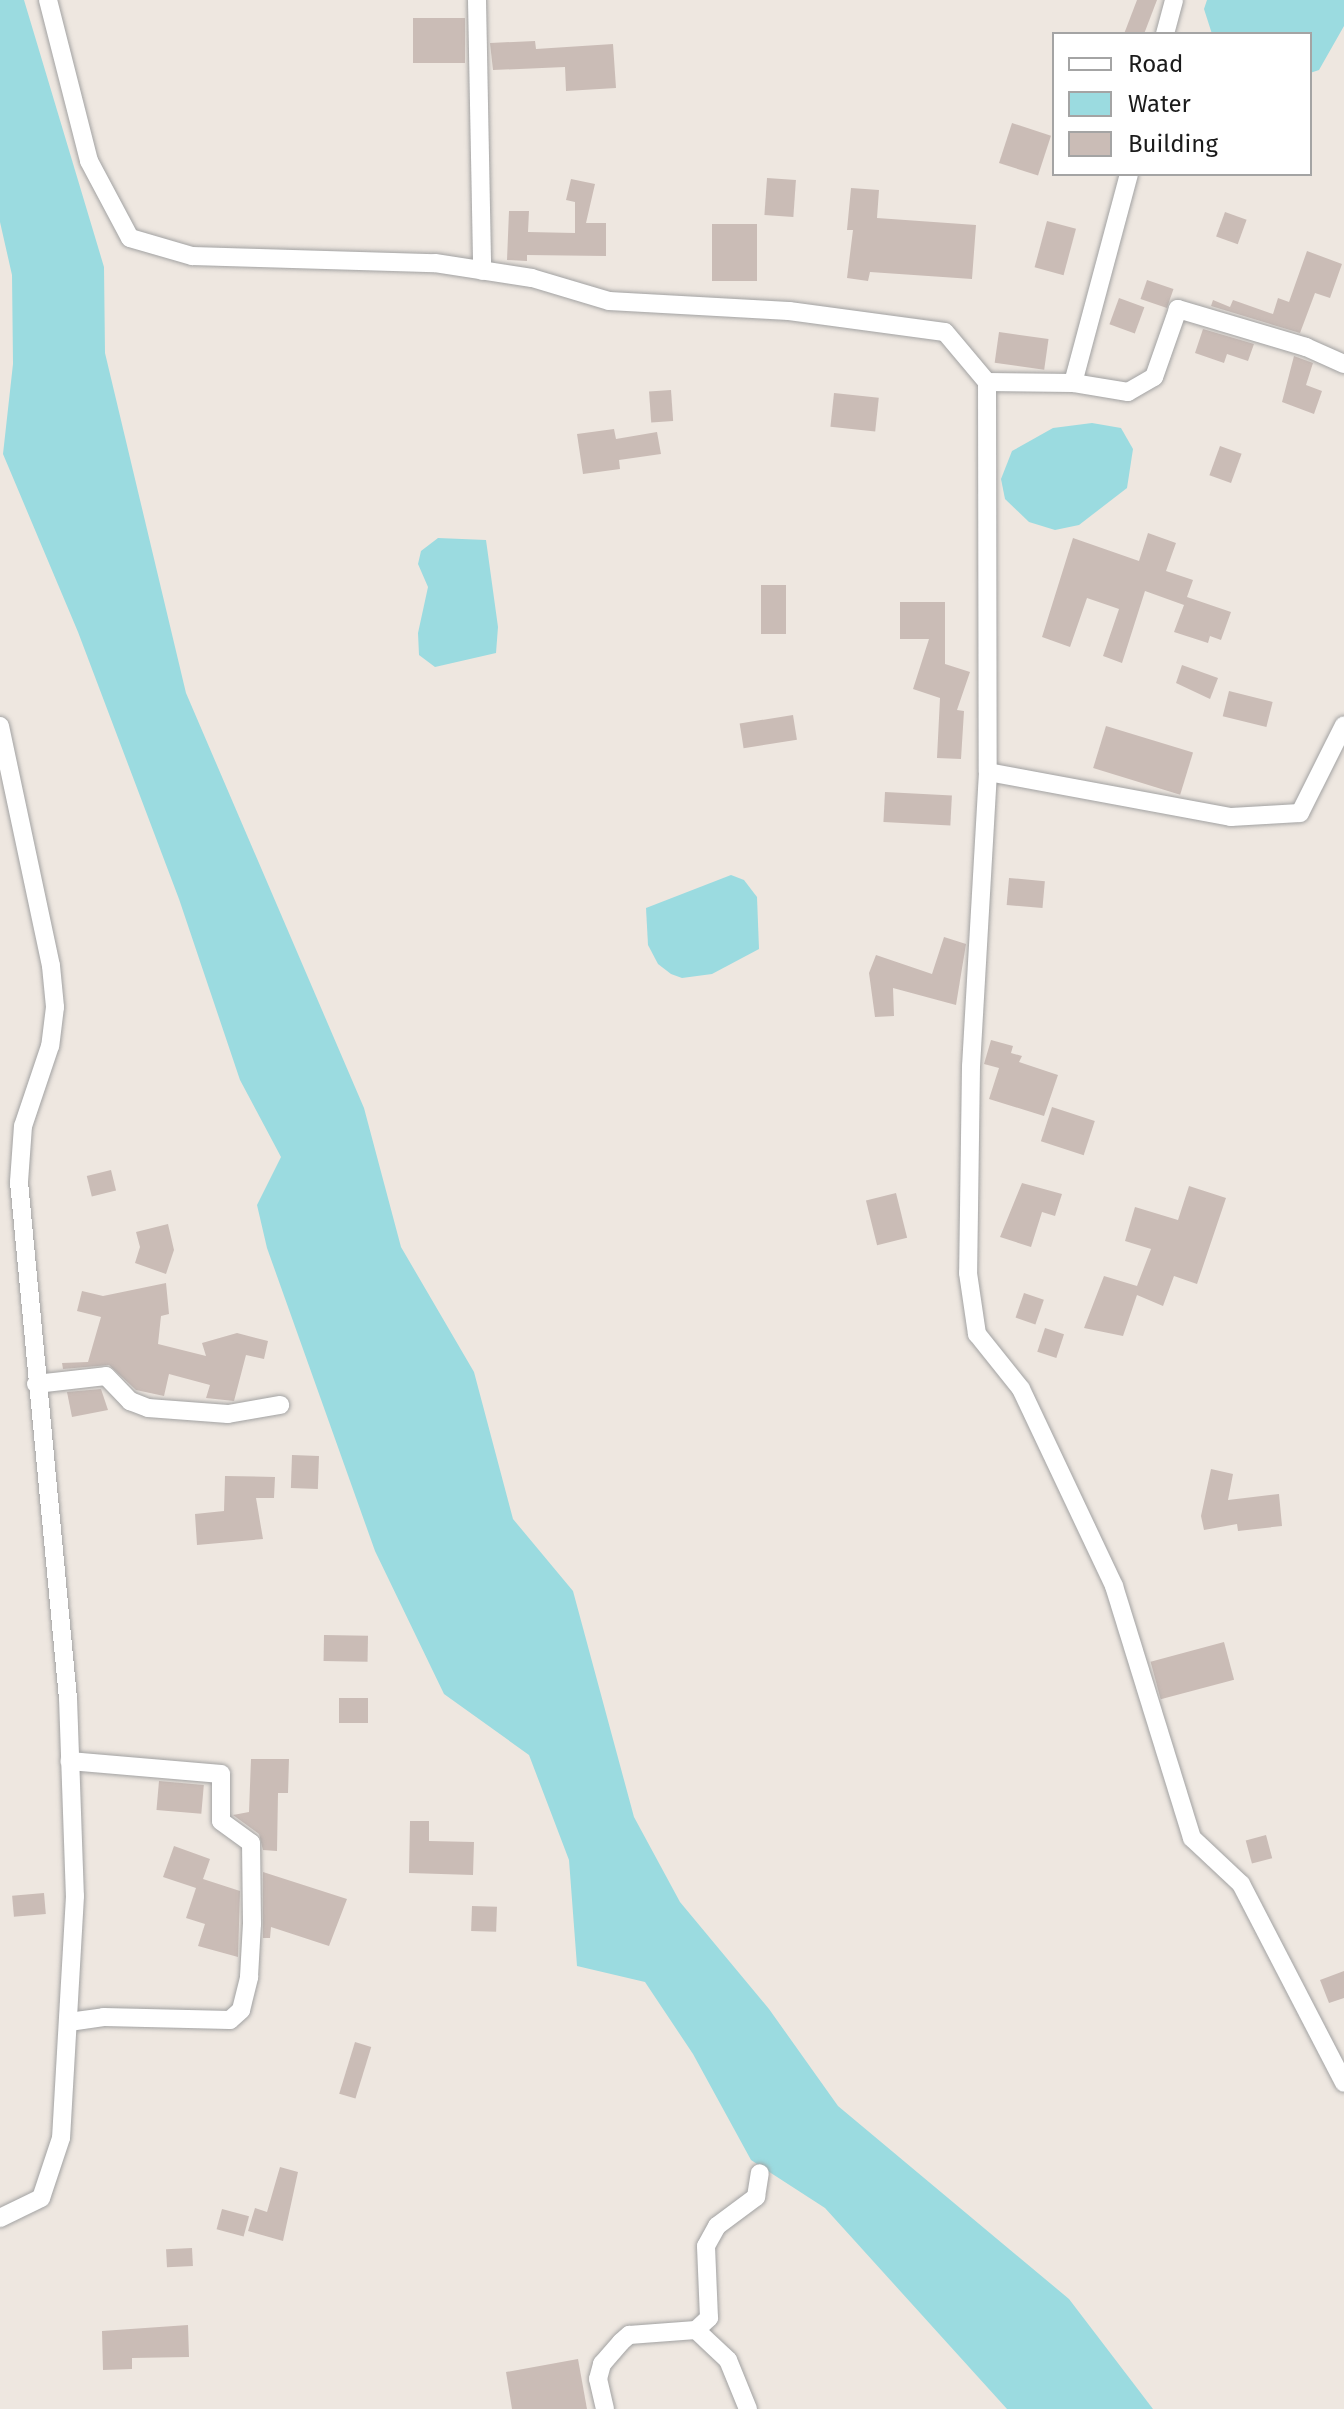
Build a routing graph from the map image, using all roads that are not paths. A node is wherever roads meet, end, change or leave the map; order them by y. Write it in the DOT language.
graph roads {
  1 [pos="48,0"];
  2 [pos="477,0"];
  3 [pos="1174,0"];
  4 [pos="1166,32"];
  5 [pos="1128,176"];
  6 [pos="482,271"];
  7 [pos="1344,364"];
  8 [pos="987,382"];
  9 [pos="1073,383"];
  10 [pos="1344,725"];
  11 [pos="0,726"];
  12 [pos="988,772"];
  13 [pos="36,1384"];
  14 [pos="280,1405"];
  15 [pos="70,1761"];
  16 [pos="69,2022"];
  17 [pos="1344,2083"];
  18 [pos="760,2173"];
  19 [pos="0,2218"];
  20 [pos="696,2330"];
  21 [pos="605,2409"];
  22 [pos="748,2409"];
  1 -- 6 [label="street"];
  2 -- 6 [label="street"];
  3 -- 4 [label="street"];
  5 -- 9 [label="street"];
  6 -- 8 [label="street"];
  7 -- 9 [label="street"];
  8 -- 9 [label="street"];
  8 -- 12 [label="street"];
  10 -- 12 [label="street"];
  11 -- 13 [label="street"];
  12 -- 17 [label="street"];
  13 -- 14 [label="street"];
  13 -- 15 [label="street"];
  15 -- 16 [label="street"];
  15 -- 16 [label="street"];
  16 -- 19 [label="street"];
  18 -- 20 [label="street"];
  20 -- 21 [label="street"];
  20 -- 22 [label="street"];
}
